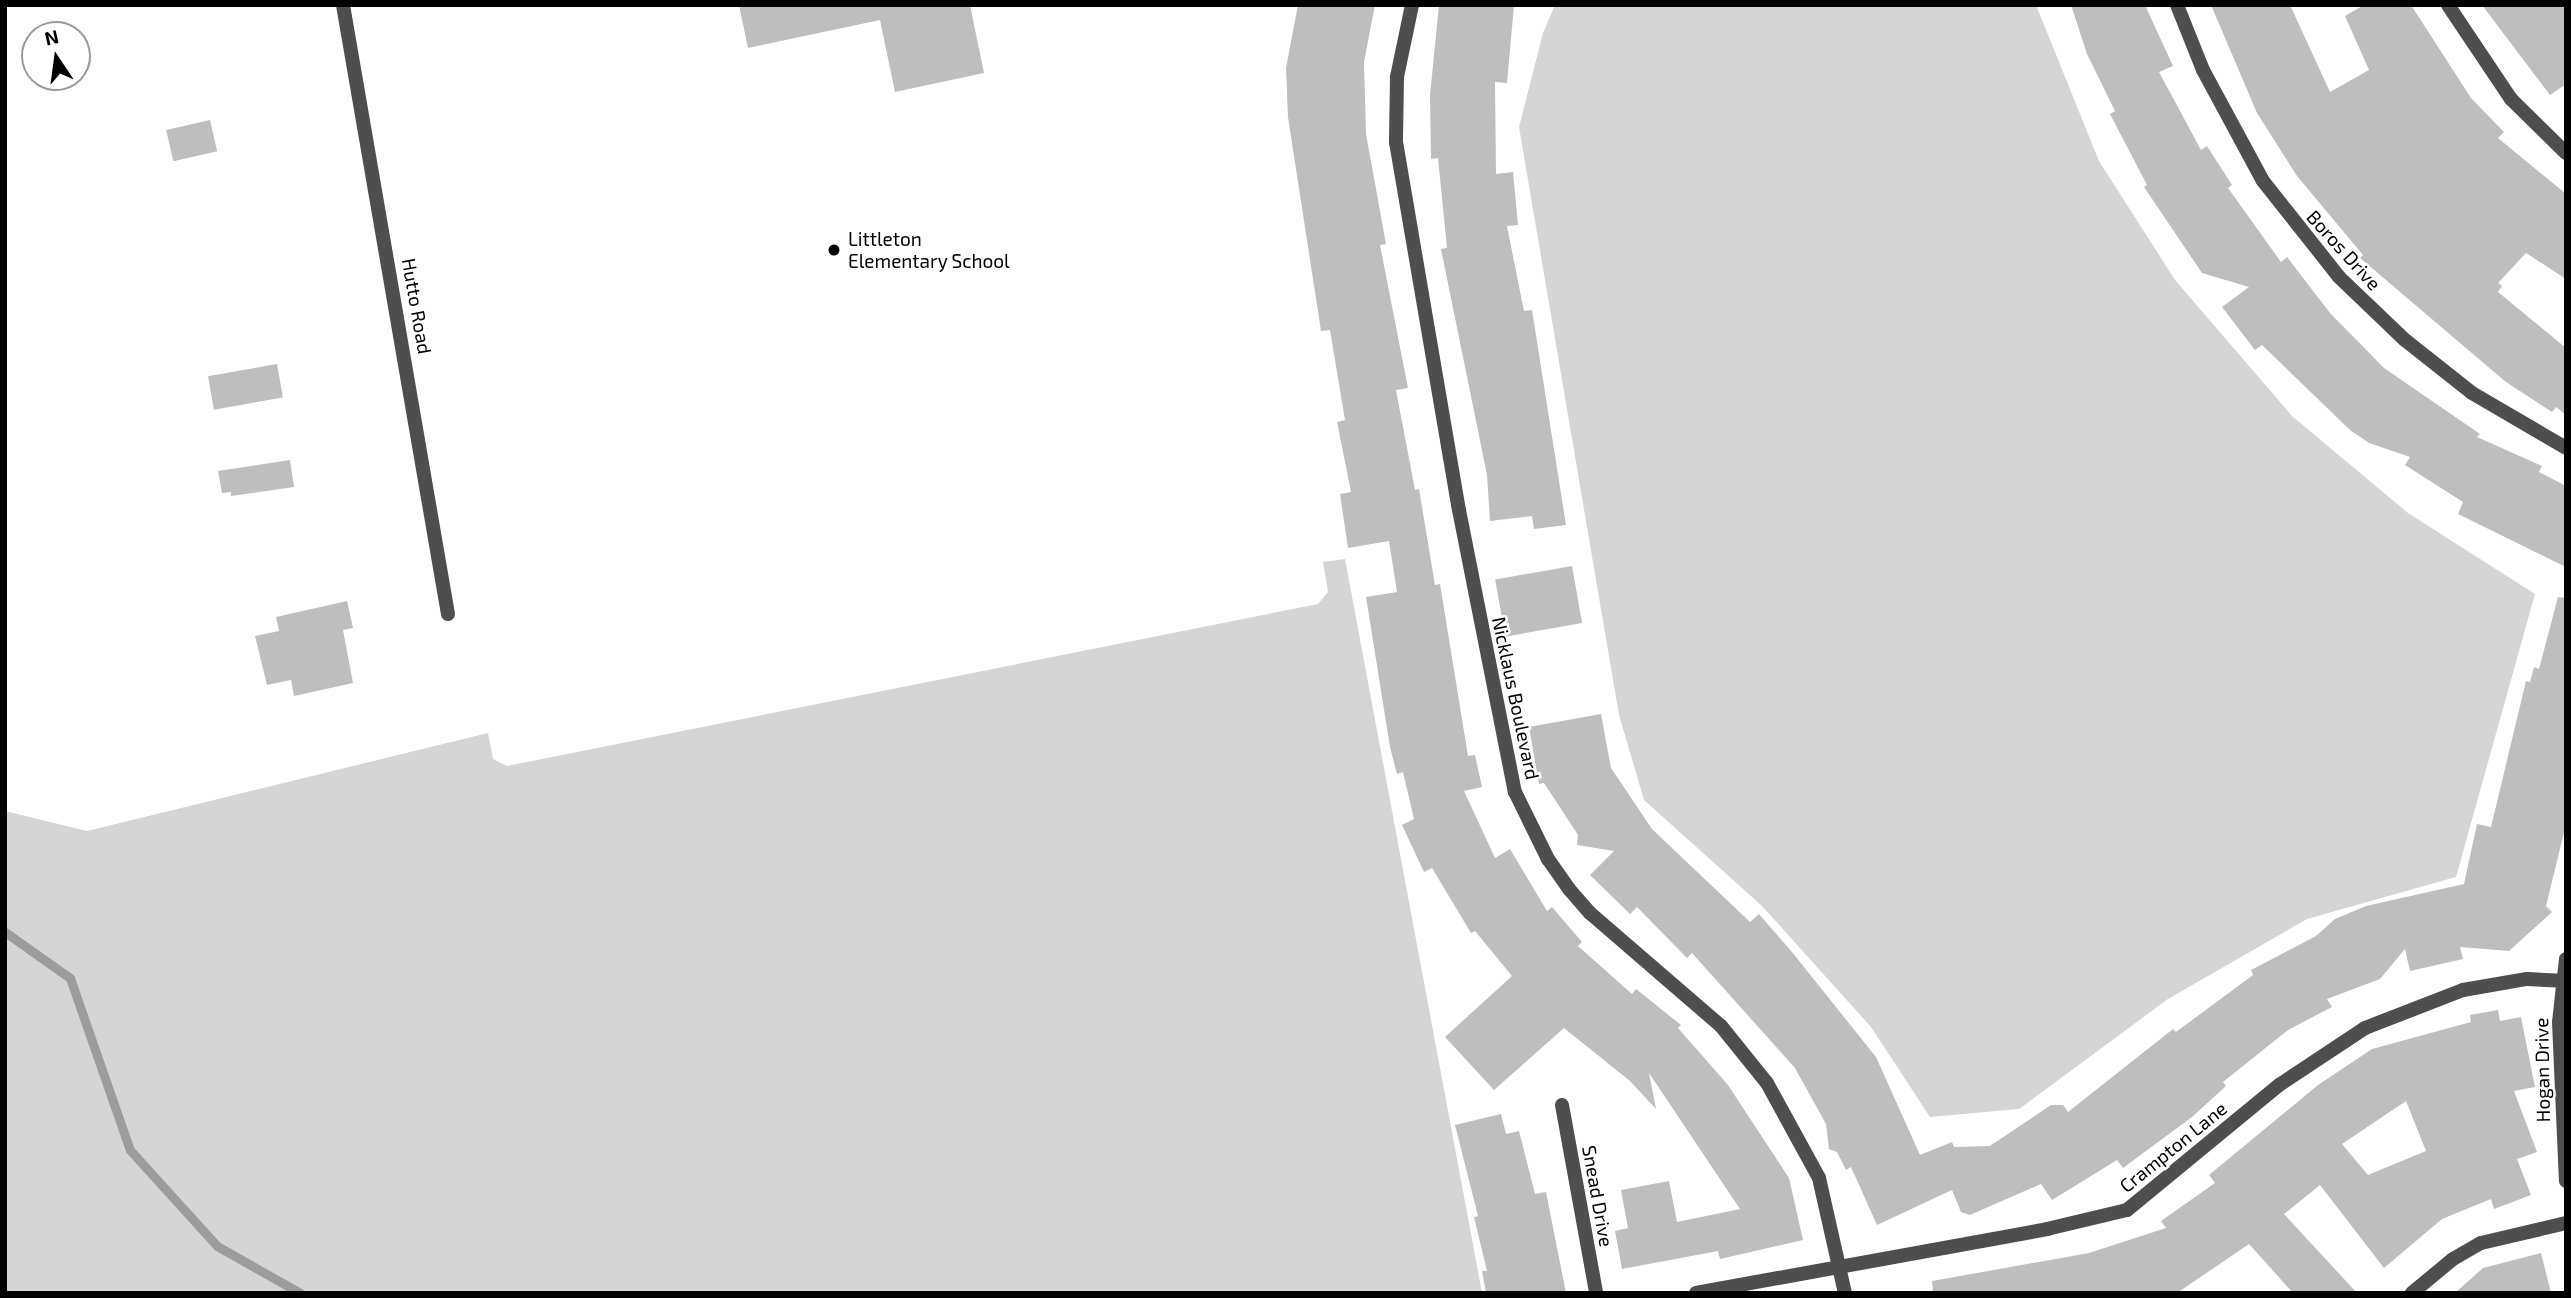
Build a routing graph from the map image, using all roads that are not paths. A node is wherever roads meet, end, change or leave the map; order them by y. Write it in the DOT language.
graph roads {
  1 [pos="343,5"];
  2 [pos="1412,5"];
  3 [pos="2177,5"];
  4 [pos="2448,5"];
  5 [pos="2566,153"];
  6 [pos="2566,448"];
  7 [pos="448,614"];
  8 [pos="2566,959"];
  9 [pos="2562,981"];
  10 [pos="1562,1105"];
  11 [pos="2566,1181"];
  12 [pos="2566,1223"];
  13 [pos="1841,1267"];
  14 [pos="1596,1293"];
  15 [pos="1696,1293"];
  16 [pos="1845,1293"];
  17 [pos="2412,1293"];
  1 -- 7 [label="street, Hutto Road"];
  2 -- 13 [label="street, Nicklaus Boulevard"];
  3 -- 6 [label="street, Boros Drive"];
  4 -- 5 [label="street"];
  8 -- 9 [label="street, Hogan Drive"];
  9 -- 11 [label="street, Hogan Drive"];
  9 -- 13 [label="street, Crampton Lane"];
  10 -- 14 [label="street, Snead Drive"];
  12 -- 17 [label="street"];
  13 -- 15 [label="street, Crampton Lane"];
  13 -- 16 [label="street, Nicklaus Boulevard"];
}
